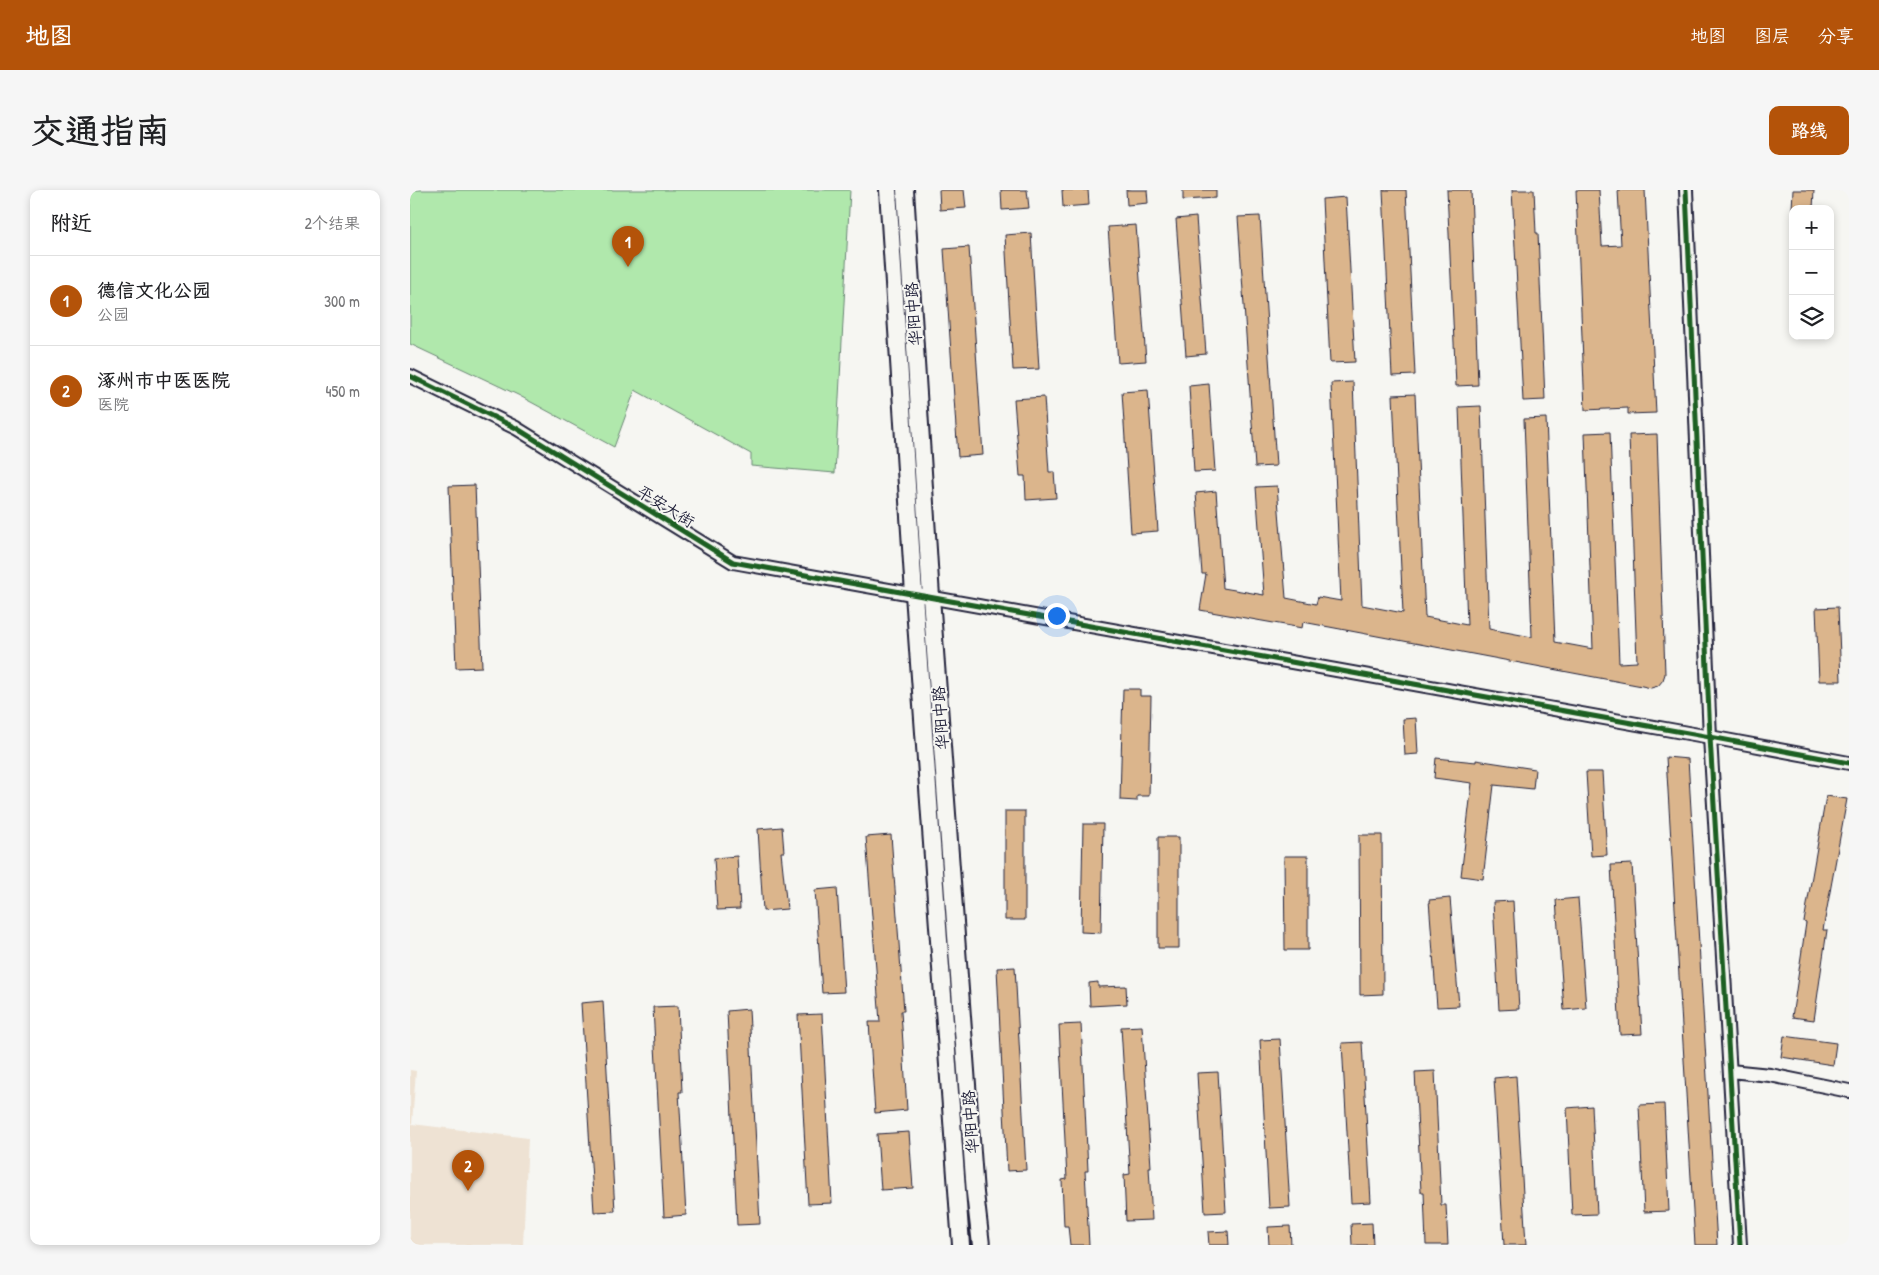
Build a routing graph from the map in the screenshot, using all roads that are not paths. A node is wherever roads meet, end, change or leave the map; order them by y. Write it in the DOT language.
graph roads {
  1 [pos="888,190"];
  2 [pos="904,190"];
  3 [pos="1686,190"];
  4 [pos="410,376"];
  5 [pos="914,594"];
  6 [pos="931,597"];
  7 [pos="1710,736"];
  8 [pos="1849,763"];
  9 [pos="1730,1071"];
  10 [pos="1849,1091"];
  11 [pos="961,1245"];
  12 [pos="980,1245"];
  13 [pos="1740,1245"];
  1 -- 5 [label="main road, 华阳中路"];
  2 -- 6 [label="main road, 华阳中路"];
  3 -- 7 [label="street"];
  4 -- 5 [label="street, 平安大街"];
  5 -- 6 [label="street, 平安大街"];
  5 -- 11 [label="main road, 华阳中路"];
  6 -- 7 [label="street, 平安大街"];
  6 -- 12 [label="main road, 华阳中路"];
  7 -- 8 [label="street, 平安大街"];
  7 -- 9 [label="street"];
  9 -- 10 [label="street"];
  9 -- 13 [label="street"];
}
